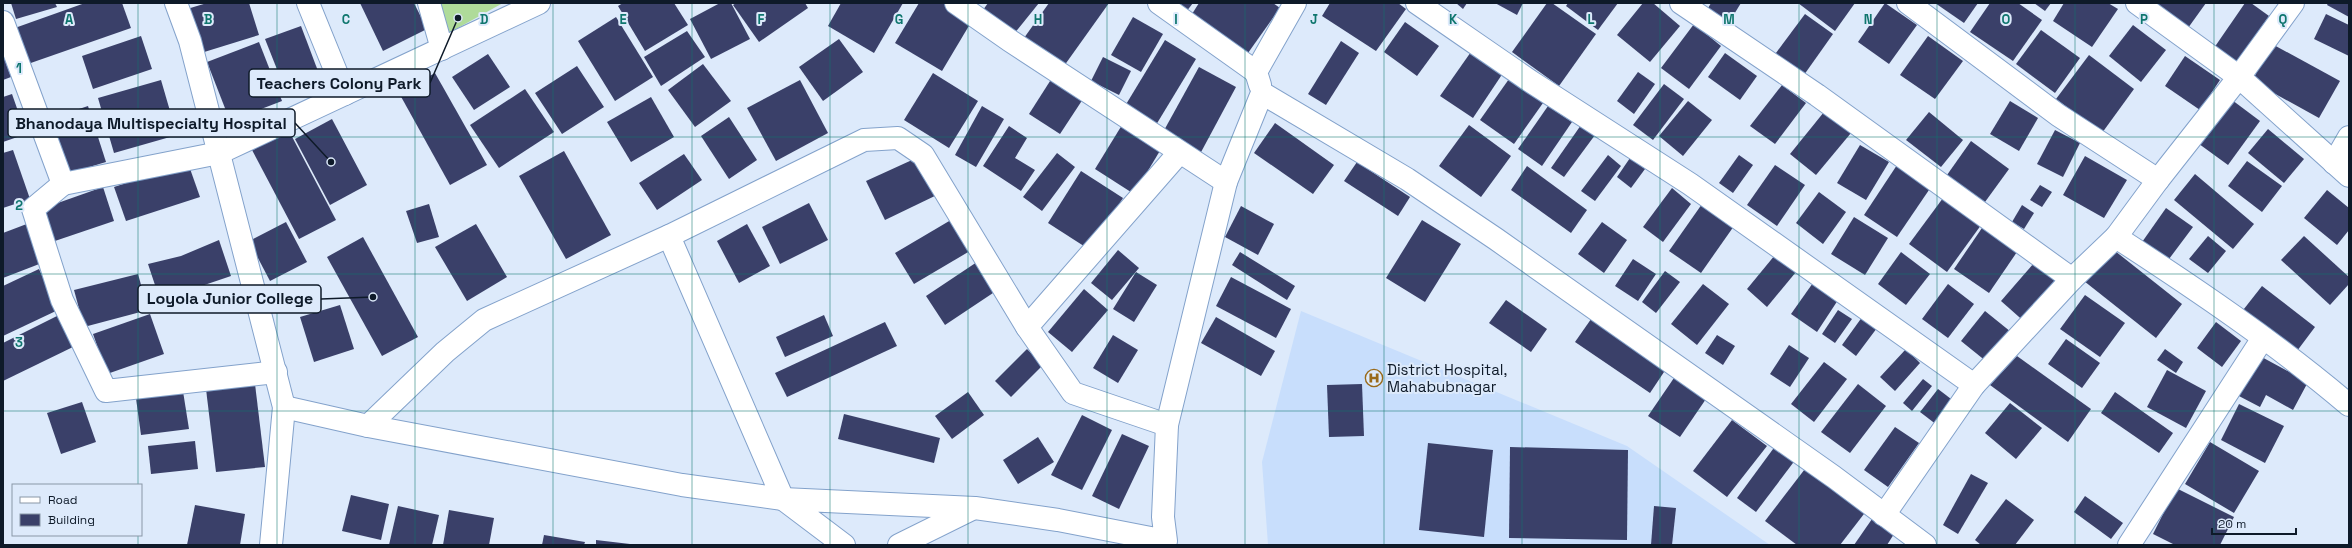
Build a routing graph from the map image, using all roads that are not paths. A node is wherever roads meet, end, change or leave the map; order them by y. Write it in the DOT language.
graph roads {
  1 [pos="176,3"];
  2 [pos="308,3"];
  3 [pos="429,3"];
  4 [pos="539,3"];
  5 [pos="956,3"];
  6 [pos="1159,3"];
  7 [pos="1295,3"];
  8 [pos="1417,3"];
  9 [pos="1681,3"];
  10 [pos="1908,3"];
  11 [pos="2137,3"];
  12 [pos="2293,3"];
  13 [pos="3,22"];
  14 [pos="442,49"];
  15 [pos="1256,72"];
  16 [pos="2239,77"];
  17 [pos="1262,93"];
  18 [pos="344,94"];
  19 [pos="2349,137"];
  20 [pos="1179,152"];
  21 [pos="219,153"];
  22 [pos="2342,169"];
  23 [pos="2158,180"];
  24 [pos="1226,182"];
  25 [pos="63,184"];
  26 [pos="669,236"];
  27 [pos="2116,237"];
  28 [pos="2072,279"];
  29 [pos="1027,327"];
  30 [pos="2263,338"];
  31 [pos="276,372"];
  32 [pos="1974,385"];
  33 [pos="2349,405"];
  34 [pos="284,407"];
  35 [pos="1167,425"];
  36 [pos="368,426"];
  37 [pos="783,499"];
  38 [pos="975,508"];
  39 [pos="1884,515"];
  40 [pos="1166,543"];
  41 [pos="271,545"];
  42 [pos="844,545"];
  43 [pos="899,545"];
  44 [pos="1925,545"];
  45 [pos="2129,545"];
  1 -- 21 [label="street"];
  2 -- 18 [label="street"];
  3 -- 14 [label="street"];
  4 -- 14 [label="street"];
  5 -- 20 [label="street"];
  6 -- 15 [label="street"];
  7 -- 15 [label="street"];
  8 -- 32 [label="street"];
  9 -- 28 [label="street"];
  10 -- 23 [label="street"];
  11 -- 16 [label="street"];
  12 -- 16 [label="street"];
  13 -- 25 [label="street"];
  14 -- 18 [label="street"];
  15 -- 17 [label="street"];
  16 -- 22 [label="street"];
  16 -- 23 [label="street"];
  17 -- 24 [label="street"];
  17 -- 39 [label="street"];
  18 -- 21 [label="street"];
  19 -- 22 [label="street"];
  20 -- 24 [label="street"];
  20 -- 29 [label="street"];
  21 -- 25 [label="street"];
  21 -- 31 [label="street"];
  23 -- 27 [label="street"];
  24 -- 35 [label="street"];
  25 -- 31 [label="street"];
  26 -- 29 [label="street"];
  26 -- 36 [label="street"];
  26 -- 37 [label="street"];
  27 -- 28 [label="street"];
  27 -- 30 [label="street"];
  28 -- 32 [label="street"];
  29 -- 35 [label="street"];
  30 -- 33 [label="street"];
  30 -- 45 [label="street"];
  31 -- 34 [label="street"];
  32 -- 39 [label="street"];
  34 -- 36 [label="street"];
  34 -- 41 [label="street"];
  35 -- 40 [label="street"];
  36 -- 37 [label="street"];
  37 -- 38 [label="street"];
  37 -- 42 [label="street"];
  38 -- 40 [label="street"];
  38 -- 43 [label="street"];
  39 -- 44 [label="street"];
}
